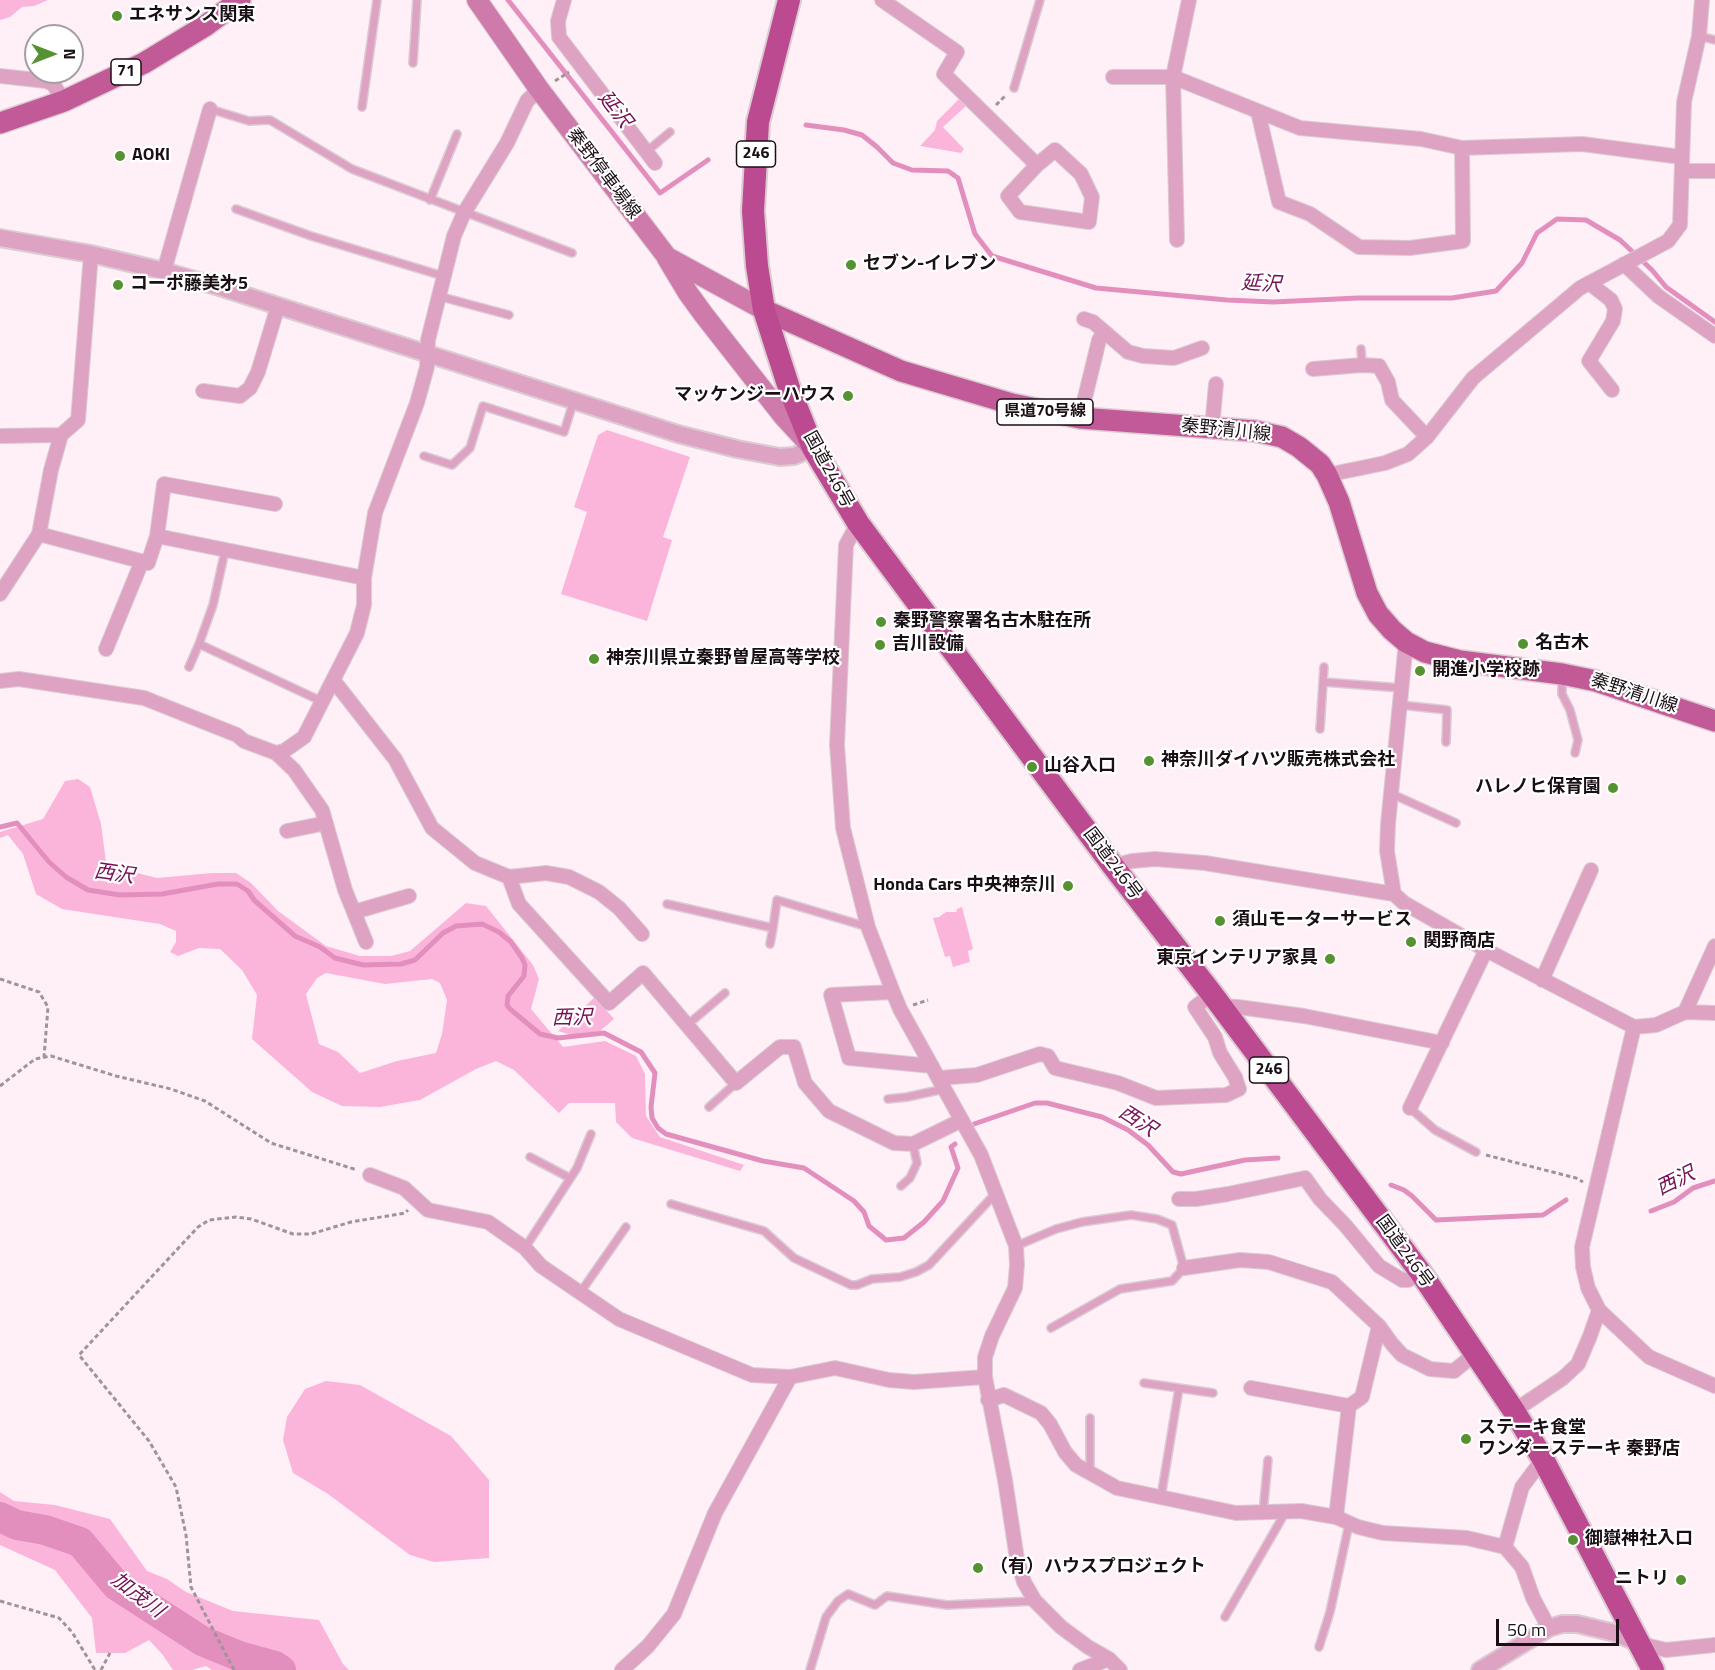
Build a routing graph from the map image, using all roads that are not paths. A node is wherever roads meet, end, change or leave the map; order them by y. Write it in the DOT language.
graph roads {
  1 [pos="240,0"];
  2 [pos="377,0"];
  3 [pos="417,0"];
  4 [pos="477,0"];
  5 [pos="564,0"];
  6 [pos="789,0"];
  7 [pos="882,0"];
  8 [pos="1040,0"];
  9 [pos="1189,0"];
  10 [pos="1702,0"];
  11 [pos="1699,36"];
  12 [pos="1715,40"];
  13 [pos="413,63"];
  14 [pos="0,76"];
  15 [pos="1113,77"];
  16 [pos="1173,77"];
  17 [pos="1014,88"];
  18 [pos="539,90"];
  19 [pos="64,101"];
  20 [pos="362,107"];
  21 [pos="210,109"];
  22 [pos="1258,111"];
  23 [pos="0,123"];
  24 [pos="670,132"];
  25 [pos="457,134"];
  26 [pos="1462,148"];
  27 [pos="646,152"];
  28 [pos="1681,157"];
  29 [pos="655,163"];
  30 [pos="1037,165"];
  31 [pos="1683,171"];
  32 [pos="1715,171"];
  33 [pos="430,200"];
  34 [pos="237,209"];
  35 [pos="464,213"];
  36 [pos="0,238"];
  37 [pos="1177,240"];
  38 [pos="91,254"];
  39 [pos="572,254"];
  40 [pos="667,257"];
  41 [pos="1624,264"];
  42 [pos="164,271"];
  43 [pos="443,276"];
  44 [pos="1588,283"];
  45 [pos="438,296"];
  46 [pos="278,306"];
  47 [pos="764,310"];
  48 [pos="509,315"];
  49 [pos="1084,319"];
  50 [pos="1104,332"];
  51 [pos="1715,336"];
  52 [pos="1202,348"];
  53 [pos="1361,349"];
  54 [pos="428,352"];
  55 [pos="1362,365"];
  56 [pos="1313,369"];
  57 [pos="1216,384"];
  58 [pos="1612,390"];
  59 [pos="202,392"];
  60 [pos="574,400"];
  61 [pos="1080,418"];
  62 [pos="1212,428"];
  63 [pos="61,435"];
  64 [pos="0,436"];
  65 [pos="1427,437"];
  66 [pos="813,448"];
  67 [pos="424,456"];
  68 [pos="1327,475"];
  69 [pos="275,504"];
  70 [pos="858,523"];
  71 [pos="39,534"];
  72 [pos="157,536"];
  73 [pos="225,551"];
  74 [pos="142,561"];
  75 [pos="364,578"];
  76 [pos="0,594"];
  77 [pos="1406,642"];
  78 [pos="199,645"];
  79 [pos="105,649"];
  80 [pos="189,667"];
  81 [pos="1324,667"];
  82 [pos="1562,674"];
  83 [pos="334,681"];
  84 [pos="1323,682"];
  85 [pos="0,683"];
  86 [pos="1402,688"];
  87 [pos="321,701"];
  88 [pos="1401,705"];
  89 [pos="1715,722"];
  90 [pos="1320,729"];
  91 [pos="1446,742"];
  92 [pos="276,753"];
  93 [pos="1575,753"];
  94 [pos="1392,794"];
  95 [pos="326,823"];
  96 [pos="1456,823"];
  97 [pos="287,831"];
  98 [pos="1113,866"];
  99 [pos="1591,870"];
  100 [pos="509,877"];
  101 [pos="1394,894"];
  102 [pos="409,896"];
  103 [pos="668,903"];
  104 [pos="354,912"];
  105 [pos="868,927"];
  106 [pos="773,928"];
  107 [pos="642,934"];
  108 [pos="366,942"];
  109 [pos="770,944"];
  110 [pos="1715,946"];
  111 [pos="1486,950"];
  112 [pos="1542,980"];
  113 [pos="893,992"];
  114 [pos="725,993"];
  115 [pos="1217,1000"];
  116 [pos="1685,1012"];
  117 [pos="1715,1013"];
  118 [pos="686,1026"];
  119 [pos="1634,1027"];
  120 [pos="1442,1043"];
  121 [pos="939,1078"];
  122 [pos="736,1083"];
  123 [pos="888,1099"];
  124 [pos="709,1107"];
  125 [pos="1410,1108"];
  126 [pos="962,1120"];
  127 [pos="591,1134"];
  128 [pos="912,1144"];
  129 [pos="1476,1152"];
  130 [pos="530,1157"];
  131 [pos="370,1174"];
  132 [pos="570,1178"];
  133 [pos="901,1186"];
  134 [pos="997,1192"];
  135 [pos="1179,1199"];
  136 [pos="671,1204"];
  137 [pos="626,1227"];
  138 [pos="1016,1246"];
  139 [pos="525,1248"];
  140 [pos="1184,1268"];
  141 [pos="1421,1273"];
  142 [pos="580,1293"];
  143 [pos="1599,1310"];
  144 [pos="1378,1326"];
  145 [pos="1051,1328"];
  146 [pos="1476,1353"];
  147 [pos="790,1377"];
  148 [pos="985,1377"];
  149 [pos="1144,1383"];
  150 [pos="1715,1386"];
  151 [pos="1179,1388"];
  152 [pos="1251,1388"];
  153 [pos="1212,1393"];
  154 [pos="987,1400"];
  155 [pos="1349,1406"];
  156 [pos="1514,1411"];
  157 [pos="1090,1418"];
  158 [pos="1543,1459"];
  159 [pos="1268,1460"];
  160 [pos="1090,1473"];
  161 [pos="1161,1497"];
  162 [pos="1263,1513"];
  163 [pos="1285,1513"];
  164 [pos="1336,1517"];
  165 [pos="1349,1524"];
  166 [pos="1505,1547"];
  167 [pos="1035,1601"];
  168 [pos="1225,1617"];
  169 [pos="1549,1628"];
  170 [pos="1641,1644"];
  171 [pos="1715,1645"];
  172 [pos="1319,1647"];
  173 [pos="1109,1659"];
  174 [pos="622,1670"];
  175 [pos="810,1670"];
  176 [pos="1080,1670"];
  177 [pos="1120,1670"];
  178 [pos="1480,1670"];
  179 [pos="1653,1670"];
  1 -- 19 [label="main road, 71"];
  2 -- 20 [label="lane"];
  3 -- 13 [label="lane"];
  4 -- 18 [label="main road, 秦野停車場線"];
  5 -- 27 [label="street"];
  6 -- 47 [label="highway, 国道246号 / 246"];
  7 -- 30 [label="street"];
  8 -- 17 [label="lane"];
  9 -- 16 [label="street"];
  10 -- 11 [label="street"];
  11 -- 12 [label="lane"];
  11 -- 28 [label="street"];
  14 -- 19 [label="street"];
  15 -- 16 [label="street"];
  16 -- 22 [label="street"];
  16 -- 37 [label="street"];
  18 -- 35 [label="street"];
  18 -- 40 [label="main road, 秦野停車場線"];
  19 -- 23 [label="main road, 71"];
  21 -- 33 [label="lane"];
  21 -- 42 [label="street"];
  22 -- 26 [label="street"];
  22 -- 26 [label="street"];
  24 -- 27 [label="lane"];
  25 -- 33 [label="lane"];
  26 -- 28 [label="street"];
  27 -- 29 [label="street"];
  28 -- 31 [label="street"];
  30 -- 30 [label="street"];
  31 -- 32 [label="street"];
  31 -- 41 [label="street"];
  33 -- 35 [label="lane"];
  34 -- 43 [label="lane"];
  35 -- 39 [label="lane"];
  35 -- 43 [label="street"];
  36 -- 38 [label="street"];
  38 -- 42 [label="street"];
  38 -- 63 [label="street"];
  40 -- 47 [label="main road, 秦野停車場線"];
  40 -- 66 [label="main road"];
  41 -- 44 [label="street"];
  41 -- 51 [label="street"];
  42 -- 46 [label="street"];
  43 -- 45 [label="street"];
  44 -- 58 [label="street"];
  44 -- 65 [label="street"];
  45 -- 48 [label="lane"];
  45 -- 54 [label="street"];
  46 -- 54 [label="street"];
  46 -- 59 [label="street"];
  47 -- 61 [label="main road, 秦野清川線 / 県道70号線"];
  47 -- 66 [label="highway, 国道246号 / 246"];
  49 -- 50 [label="street"];
  50 -- 52 [label="street"];
  50 -- 61 [label="street"];
  53 -- 55 [label="lane"];
  54 -- 60 [label="street"];
  54 -- 75 [label="street"];
  55 -- 56 [label="street"];
  55 -- 65 [label="street"];
  57 -- 62 [label="street"];
  60 -- 66 [label="street"];
  60 -- 67 [label="lane"];
  61 -- 62 [label="main road, 秦野清川線 / 県道70号線"];
  62 -- 68 [label="main road, 秦野清川線 / 県道70号線"];
  63 -- 64 [label="street"];
  63 -- 71 [label="street"];
  65 -- 68 [label="street"];
  66 -- 70 [label="highway, 国道246号 / 246"];
  68 -- 77 [label="main road, 秦野清川線"];
  69 -- 72 [label="street"];
  70 -- 98 [label="highway, 国道246号 / 246"];
  70 -- 105 [label="street"];
  71 -- 74 [label="street"];
  71 -- 76 [label="street"];
  72 -- 73 [label="street"];
  72 -- 74 [label="street"];
  73 -- 75 [label="street"];
  73 -- 78 [label="lane"];
  74 -- 79 [label="street"];
  75 -- 83 [label="street"];
  77 -- 82 [label="main road, 秦野清川線"];
  77 -- 86 [label="street"];
  78 -- 80 [label="lane"];
  78 -- 87 [label="lane"];
  81 -- 84 [label="lane"];
  82 -- 89 [label="main road, 秦野清川線"];
  82 -- 93 [label="lane"];
  83 -- 87 [label="street"];
  83 -- 100 [label="street"];
  84 -- 86 [label="lane"];
  84 -- 90 [label="lane"];
  85 -- 92 [label="street"];
  86 -- 88 [label="street"];
  87 -- 92 [label="street"];
  88 -- 91 [label="lane"];
  88 -- 94 [label="street"];
  92 -- 95 [label="street"];
  94 -- 96 [label="lane"];
  94 -- 101 [label="street"];
  95 -- 97 [label="street"];
  95 -- 104 [label="street"];
  98 -- 101 [label="street"];
  98 -- 115 [label="highway, 国道246号 / 246"];
  99 -- 112 [label="street"];
  100 -- 107 [label="street"];
  100 -- 118 [label="street"];
  101 -- 111 [label="street"];
  102 -- 104 [label="street"];
  103 -- 106 [label="lane"];
  104 -- 108 [label="street"];
  105 -- 106 [label="lane"];
  105 -- 113 [label="street"];
  106 -- 109 [label="lane"];
  110 -- 116 [label="street"];
  111 -- 112 [label="street"];
  111 -- 120 [label="street"];
  112 -- 119 [label="street"];
  113 -- 121 [label="street"];
  113 -- 121 [label="street"];
  114 -- 118 [label="lane"];
  115 -- 120 [label="street"];
  115 -- 121 [label="street"];
  115 -- 141 [label="highway, 国道246号 / 246"];
  116 -- 117 [label="street"];
  116 -- 119 [label="street"];
  118 -- 122 [label="street"];
  119 -- 143 [label="street"];
  120 -- 125 [label="street"];
  121 -- 123 [label="lane"];
  121 -- 126 [label="street"];
  122 -- 124 [label="lane"];
  122 -- 128 [label="street"];
  125 -- 129 [label="lane"];
  126 -- 128 [label="street"];
  126 -- 134 [label="street"];
  127 -- 132 [label="lane"];
  128 -- 133 [label="lane"];
  130 -- 132 [label="lane"];
  131 -- 139 [label="street"];
  132 -- 139 [label="lane"];
  134 -- 136 [label="lane"];
  134 -- 138 [label="street"];
  135 -- 141 [label="street"];
  137 -- 142 [label="lane"];
  138 -- 140 [label="lane"];
  138 -- 148 [label="street"];
  139 -- 142 [label="street"];
  140 -- 144 [label="street"];
  140 -- 145 [label="lane"];
  141 -- 146 [label="highway, 国道246号 / 246"];
  142 -- 147 [label="street"];
  143 -- 150 [label="street"];
  143 -- 156 [label="street"];
  144 -- 146 [label="street"];
  144 -- 155 [label="street"];
  146 -- 156 [label="highway, 国道246号 / 246"];
  147 -- 148 [label="street"];
  147 -- 174 [label="street"];
  148 -- 154 [label="street"];
  149 -- 151 [label="lane"];
  151 -- 153 [label="lane"];
  151 -- 161 [label="lane"];
  152 -- 155 [label="street"];
  154 -- 160 [label="street"];
  154 -- 167 [label="street"];
  155 -- 164 [label="street"];
  156 -- 158 [label="highway, 国道246号 / 246"];
  157 -- 160 [label="lane"];
  158 -- 166 [label="street"];
  158 -- 170 [label="highway, 国道246号 / 246"];
  159 -- 162 [label="lane"];
  160 -- 161 [label="street"];
  161 -- 162 [label="street"];
  162 -- 163 [label="street"];
  163 -- 164 [label="street"];
  163 -- 168 [label="lane"];
  164 -- 165 [label="street"];
  165 -- 166 [label="street"];
  165 -- 172 [label="lane"];
  166 -- 169 [label="street"];
  167 -- 173 [label="street"];
  167 -- 175 [label="lane"];
  169 -- 170 [label="street"];
  169 -- 178 [label="street"];
  170 -- 171 [label="street"];
  170 -- 179 [label="highway, 国道246号 / 246"];
  173 -- 176 [label="street"];
  173 -- 177 [label="street"];
}
